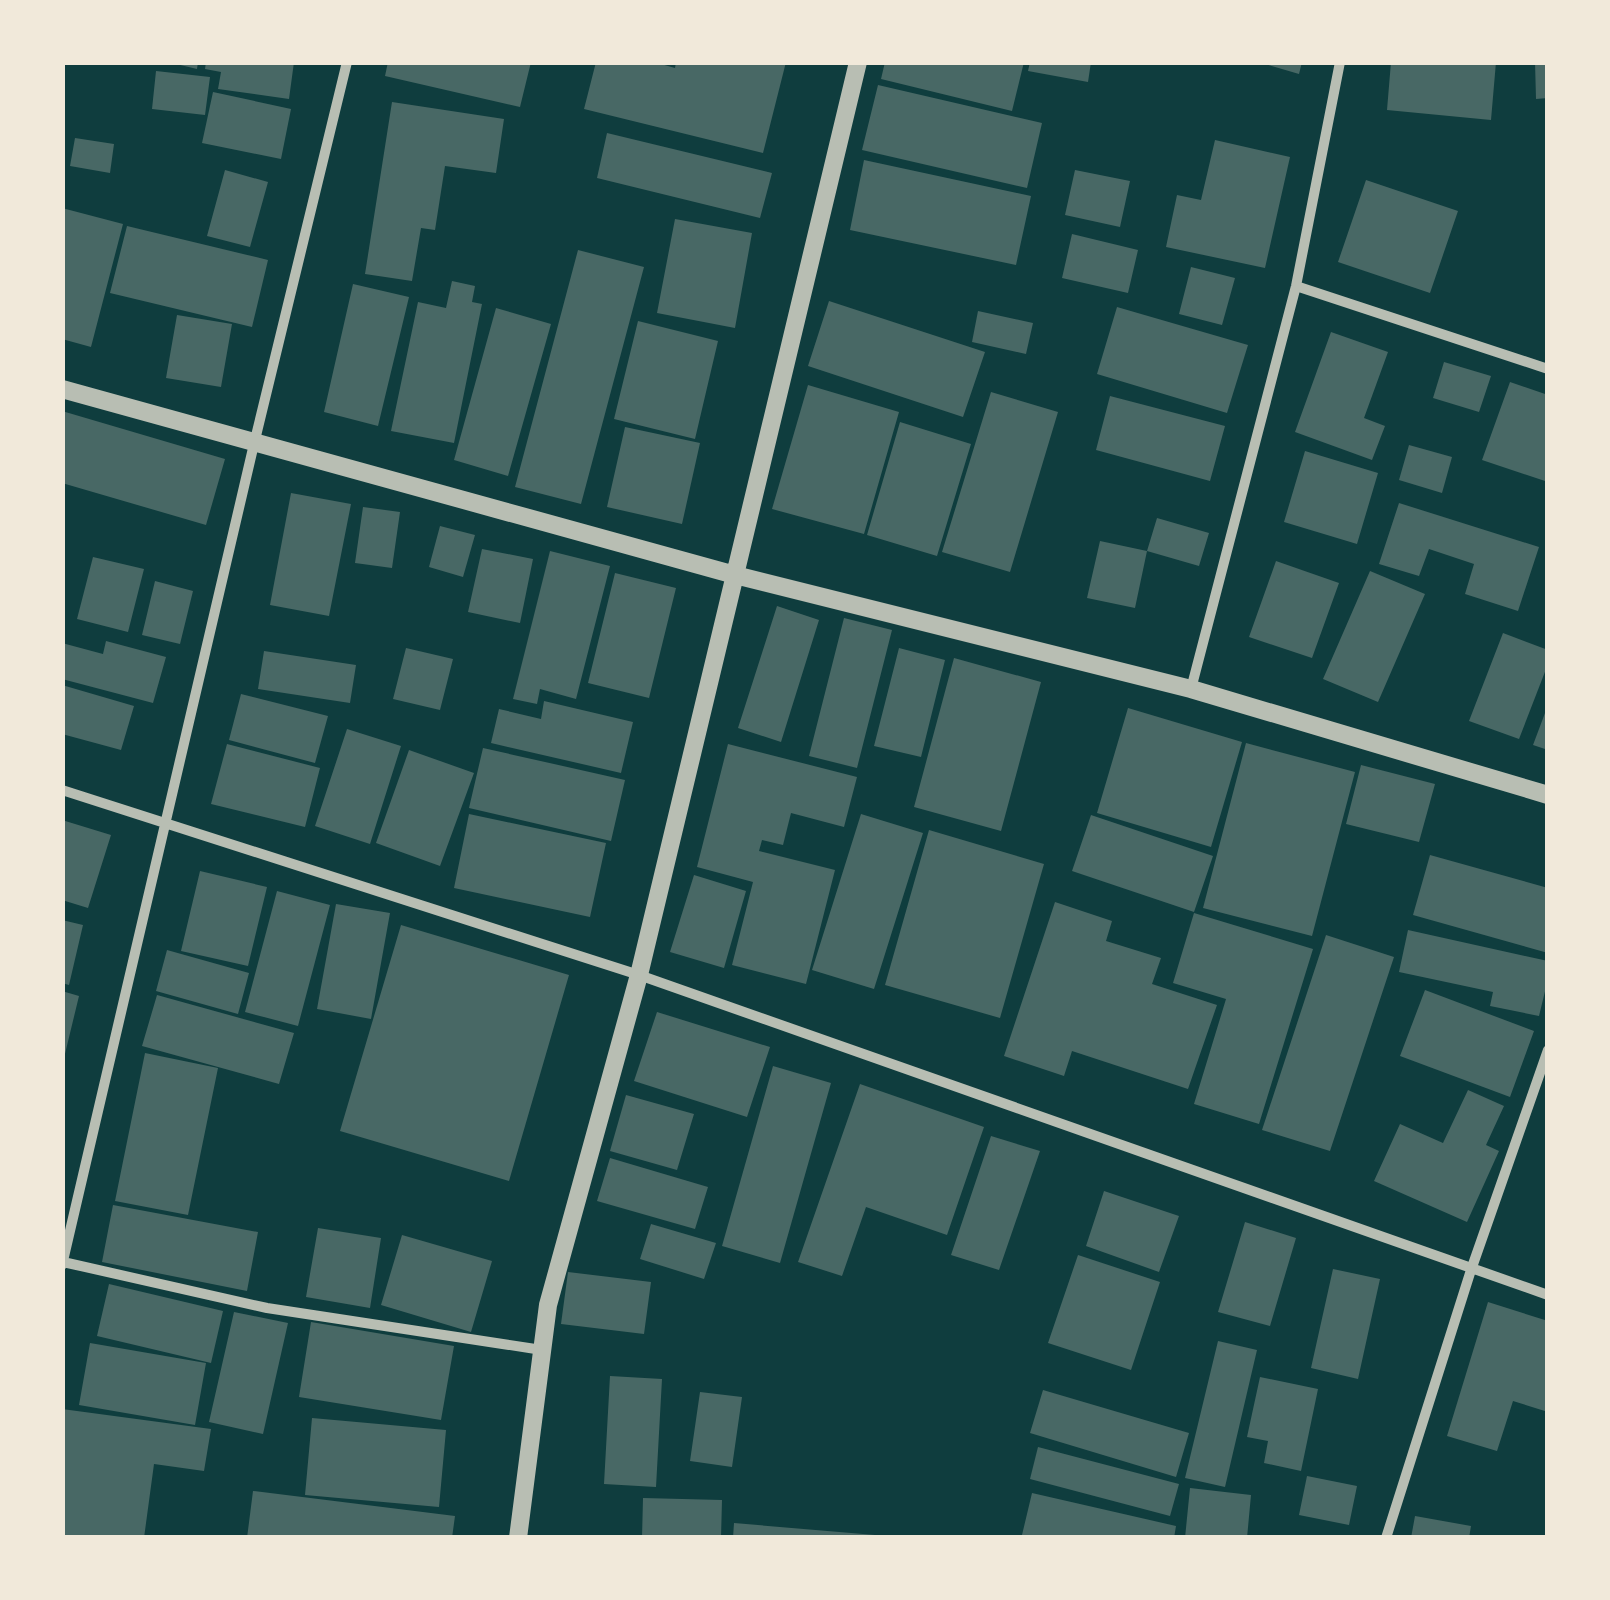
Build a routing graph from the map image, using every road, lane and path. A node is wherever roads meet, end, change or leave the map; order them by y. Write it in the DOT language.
graph roads {
  1 [pos="347,62"];
  2 [pos="858,62"];
  3 [pos="1340,62"];
  4 [pos="1296,286"];
  5 [pos="1548,369"];
  6 [pos="62,389"];
  7 [pos="254,444"];
  8 [pos="736,575"];
  9 [pos="1191,688"];
  10 [pos="62,790"];
  11 [pos="1548,795"];
  12 [pos="166,822"];
  13 [pos="639,976"];
  14 [pos="1548,1050"];
  15 [pos="63,1263"];
  16 [pos="1472,1270"];
  17 [pos="1548,1295"];
  18 [pos="542,1350"];
  19 [pos="518,1538"];
  20 [pos="1386,1538"];
  1 -- 7 [label="street"];
  2 -- 8 [label="street"];
  3 -- 4 [label="street"];
  4 -- 5 [label="street"];
  4 -- 9 [label="street"];
  6 -- 7 [label="street"];
  7 -- 8 [label="street"];
  7 -- 12 [label="street"];
  8 -- 9 [label="street"];
  8 -- 13 [label="street"];
  9 -- 11 [label="street"];
  10 -- 12 [label="street"];
  12 -- 13 [label="street"];
  12 -- 15 [label="street"];
  13 -- 16 [label="street"];
  13 -- 18 [label="street"];
  14 -- 16 [label="street"];
  15 -- 18 [label="street"];
  16 -- 17 [label="street"];
  16 -- 20 [label="street"];
  18 -- 19 [label="street"];
}
